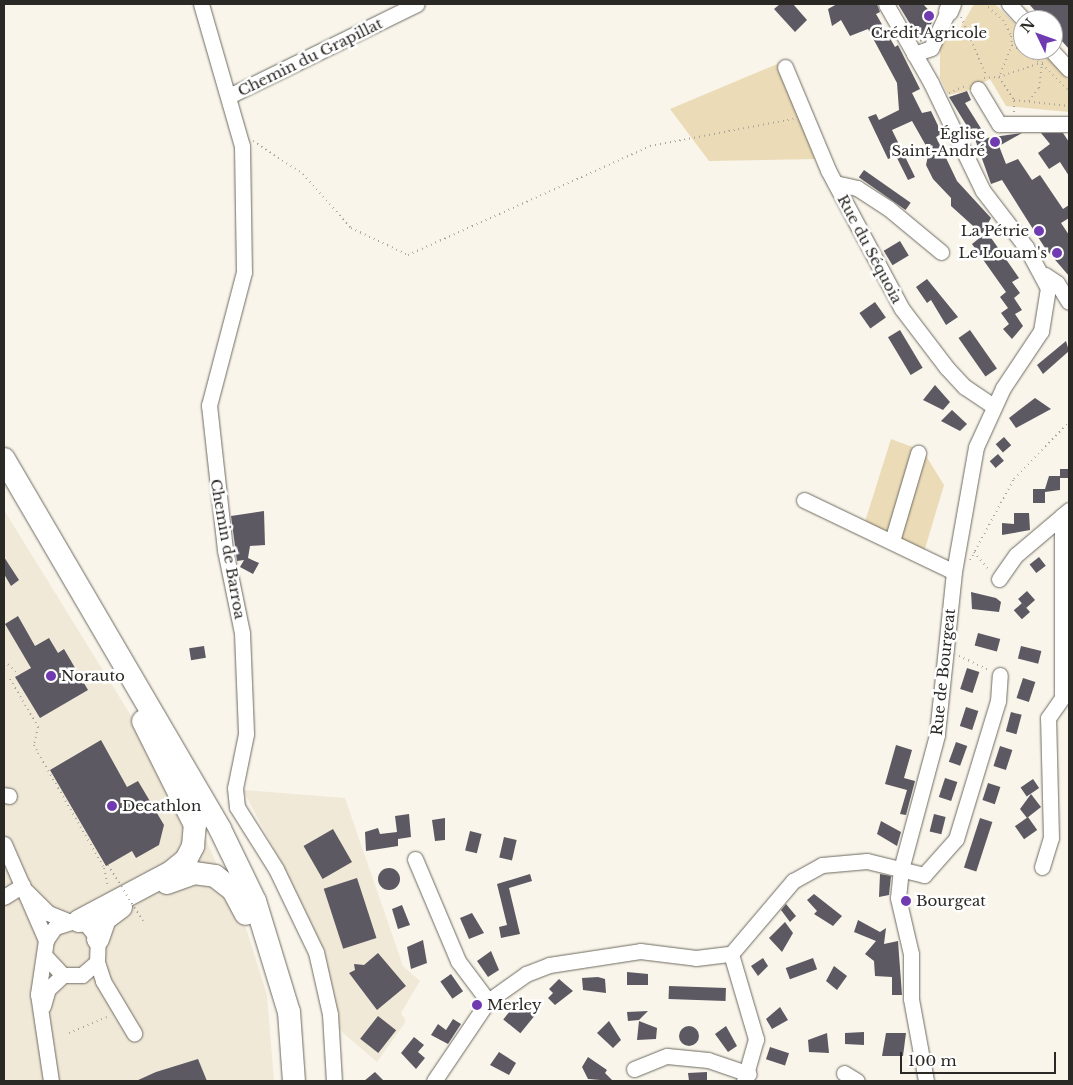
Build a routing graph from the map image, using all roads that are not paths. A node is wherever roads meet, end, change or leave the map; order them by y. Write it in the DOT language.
graph roads {
  1 [pos="201,4"];
  2 [pos="417,4"];
  3 [pos="886,4"];
  4 [pos="950,7"];
  5 [pos="931,48"];
  6 [pos="914,54"];
  7 [pos="1060,60"];
  8 [pos="785,67"];
  9 [pos="1069,70"];
  10 [pos="931,83"];
  11 [pos="978,83"];
  12 [pos="229,96"];
  13 [pos="1069,124"];
  14 [pos="835,183"];
  15 [pos="941,252"];
  16 [pos="1044,275"];
  17 [pos="1069,302"];
  18 [pos="993,406"];
  19 [pos="918,453"];
  20 [pos="4,459"];
  21 [pos="4,476"];
  22 [pos="804,500"];
  23 [pos="1065,513"];
  24 [pos="892,541"];
  25 [pos="954,572"];
  26 [pos="999,579"];
  27 [pos="1000,675"];
  28 [pos="130,688"];
  29 [pos="4,844"];
  30 [pos="235,859"];
  31 [pos="415,859"];
  32 [pos="1042,867"];
  33 [pos="901,869"];
  34 [pos="24,888"];
  35 [pos="4,897"];
  36 [pos="74,921"];
  37 [pos="98,939"];
  38 [pos="46,940"];
  39 [pos="268,954"];
  40 [pos="731,954"];
  41 [pos="46,957"];
  42 [pos="97,962"];
  43 [pos="63,975"];
  44 [pos="82,975"];
  45 [pos="103,981"];
  46 [pos="488,1002"];
  47 [pos="42,1010"];
  48 [pos="134,1033"];
  49 [pos="634,1069"];
  50 [pos="746,1078"];
  51 [pos="51,1081"];
  52 [pos="288,1081"];
  53 [pos="294,1081"];
  54 [pos="300,1081"];
  55 [pos="334,1081"];
  56 [pos="434,1081"];
  57 [pos="926,1081"];
  1 -- 12 [label="street, Chemin de Barroa"];
  2 -- 12 [label="street, Chemin du Grapillat"];
  3 -- 6 [label="street"];
  4 -- 5 [label="street"];
  5 -- 6 [label="street"];
  5 -- 10 [label="street"];
  6 -- 10 [label="street"];
  7 -- 9 [label="street"];
  8 -- 14 [label="street, Rue du Séquoia"];
  10 -- 16 [label="street"];
  11 -- 13 [label="street"];
  12 -- 55 [label="street, Chemin de Barroa"];
  14 -- 15 [label="street"];
  14 -- 18 [label="street, Rue du Séquoia"];
  16 -- 17 [label="street"];
  16 -- 18 [label="street, Rue de Bourgeat"];
  18 -- 25 [label="street, Rue de Bourgeat"];
  19 -- 24 [label="street"];
  20 -- 30 [label="highway"];
  21 -- 28 [label="highway"];
  22 -- 24 [label="street"];
  23 -- 26 [label="street"];
  23 -- 32 [label="street"];
  24 -- 25 [label="street"];
  25 -- 33 [label="street, Rue de Bourgeat"];
  27 -- 33 [label="street"];
  28 -- 36 [label="highway"];
  28 -- 39 [label="highway"];
  29 -- 34 [label="street"];
  30 -- 53 [label="highway"];
  30 -- 54 [label="highway"];
  31 -- 46 [label="street"];
  33 -- 40 [label="street"];
  33 -- 57 [label="street, Rue de Bourgeat"];
  34 -- 35 [label="street"];
  34 -- 36 [label="street"];
  34 -- 38 [label="street"];
  36 -- 37 [label="street"];
  36 -- 38 [label="street"];
  37 -- 39 [label="highway"];
  37 -- 42 [label="street"];
  38 -- 41 [label="street"];
  39 -- 52 [label="highway"];
  40 -- 46 [label="street"];
  40 -- 50 [label="street"];
  41 -- 43 [label="street"];
  41 -- 47 [label="street"];
  42 -- 44 [label="street"];
  42 -- 45 [label="street"];
  43 -- 44 [label="street"];
  43 -- 47 [label="street"];
  44 -- 45 [label="street"];
  45 -- 48 [label="street"];
  46 -- 56 [label="street"];
  47 -- 51 [label="street"];
  49 -- 50 [label="street"];
}
